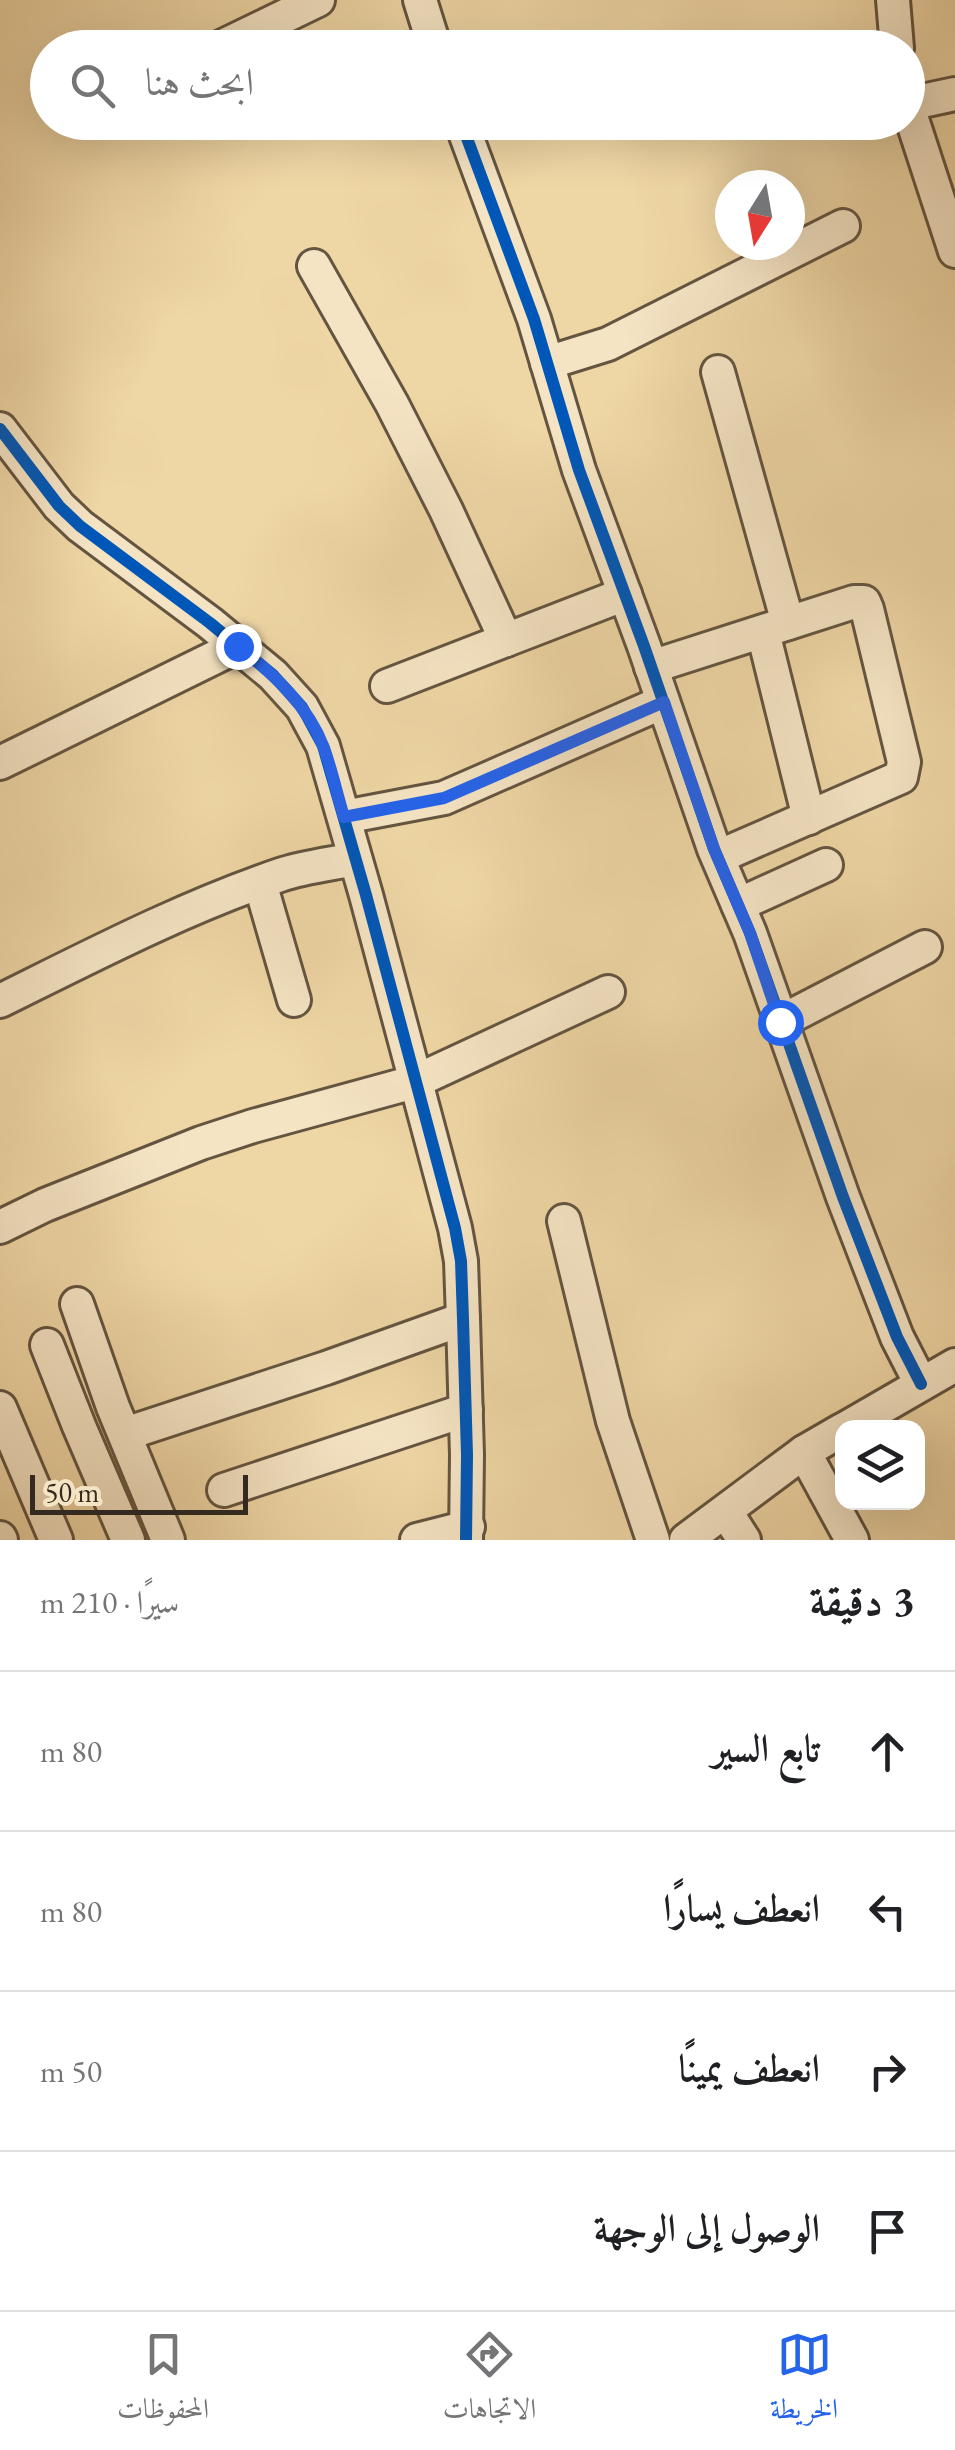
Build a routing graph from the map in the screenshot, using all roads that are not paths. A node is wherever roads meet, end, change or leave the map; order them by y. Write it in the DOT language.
graph roads {
  1 [pos="318,0"];
  2 [pos="420,0"];
  3 [pos="892,0"];
  4 [pos="256,30"];
  5 [pos="429,30"];
  6 [pos="895,30"];
  7 [pos="955,94"];
  8 [pos="925,102"];
  9 [pos="468,140"];
  10 [pos="919,140"];
  11 [pos="843,226"];
  12 [pos="955,251"];
  13 [pos="314,266"];
  14 [pos="547,362"];
  15 [pos="718,372"];
  16 [pos="0,429"];
  17 [pos="625,594"];
  18 [pos="775,627"];
  19 [pos="506,640"];
  20 [pos="238,646"];
  21 [pos="651,667"];
  22 [pos="387,686"];
  23 [pos="664,702"];
  24 [pos="0,763"];
  25 [pos="344,817"];
  26 [pos="809,818"];
  27 [pos="718,857"];
  28 [pos="356,859"];
  29 [pos="826,865"];
  30 [pos="260,883"];
  31 [pos="738,905"];
  32 [pos="925,946"];
  33 [pos="608,992"];
  34 [pos="294,1000"];
  35 [pos="0,1001"];
  36 [pos="780,1022"];
  37 [pos="414,1082"];
  38 [pos="564,1220"];
  39 [pos="0,1227"];
  40 [pos="77,1304"];
  41 [pos="463,1319"];
  42 [pos="48,1345"];
  43 [pos="955,1365"];
  44 [pos="921,1384"];
  45 [pos="0,1408"];
  46 [pos="466,1410"];
  47 [pos="859,1420"];
  48 [pos="125,1434"];
  49 [pos="835,1434"];
  50 [pos="804,1452"];
  51 [pos="224,1490"];
  52 [pos="726,1512"];
  53 [pos="467,1534"];
  54 [pos="56,1540"];
  55 [pos="128,1540"];
  56 [pos="168,1540"];
  57 [pos="418,1540"];
  58 [pos="653,1540"];
  59 [pos="686,1540"];
  60 [pos="744,1540"];
  61 [pos="852,1540"];
  1 -- 4 [label="street"];
  2 -- 5 [label="street"];
  3 -- 6 [label="street"];
  7 -- 8 [label="street"];
  9 -- 14 [label="street"];
  10 -- 12 [label="street"];
  11 -- 14 [label="street"];
  13 -- 19 [label="street"];
  14 -- 17 [label="street"];
  15 -- 18 [label="street"];
  16 -- 20 [label="street"];
  17 -- 19 [label="street"];
  17 -- 21 [label="street"];
  18 -- 21 [label="street"];
  18 -- 26 [label="street"];
  18 -- 26 [label="street"];
  19 -- 22 [label="street"];
  20 -- 24 [label="street"];
  20 -- 25 [label="street"];
  21 -- 23 [label="street"];
  23 -- 25 [label="street"];
  23 -- 27 [label="street"];
  25 -- 28 [label="street"];
  26 -- 27 [label="street"];
  27 -- 31 [label="street"];
  28 -- 30 [label="street"];
  28 -- 37 [label="street"];
  29 -- 31 [label="street"];
  30 -- 34 [label="street"];
  30 -- 35 [label="street"];
  31 -- 36 [label="street"];
  32 -- 36 [label="street"];
  33 -- 37 [label="street"];
  36 -- 44 [label="street"];
  37 -- 39 [label="street"];
  37 -- 41 [label="street"];
  38 -- 58 [label="street"];
  40 -- 48 [label="street"];
  41 -- 46 [label="street"];
  41 -- 48 [label="street"];
  42 -- 55 [label="street"];
  43 -- 44 [label="street"];
  44 -- 47 [label="street"];
  45 -- 54 [label="street"];
  46 -- 51 [label="street"];
  46 -- 53 [label="street"];
  48 -- 56 [label="street"];
  49 -- 50 [label="street"];
  50 -- 52 [label="street"];
  50 -- 61 [label="street"];
  52 -- 59 [label="street"];
  52 -- 60 [label="street"];
  53 -- 57 [label="street"];
}
